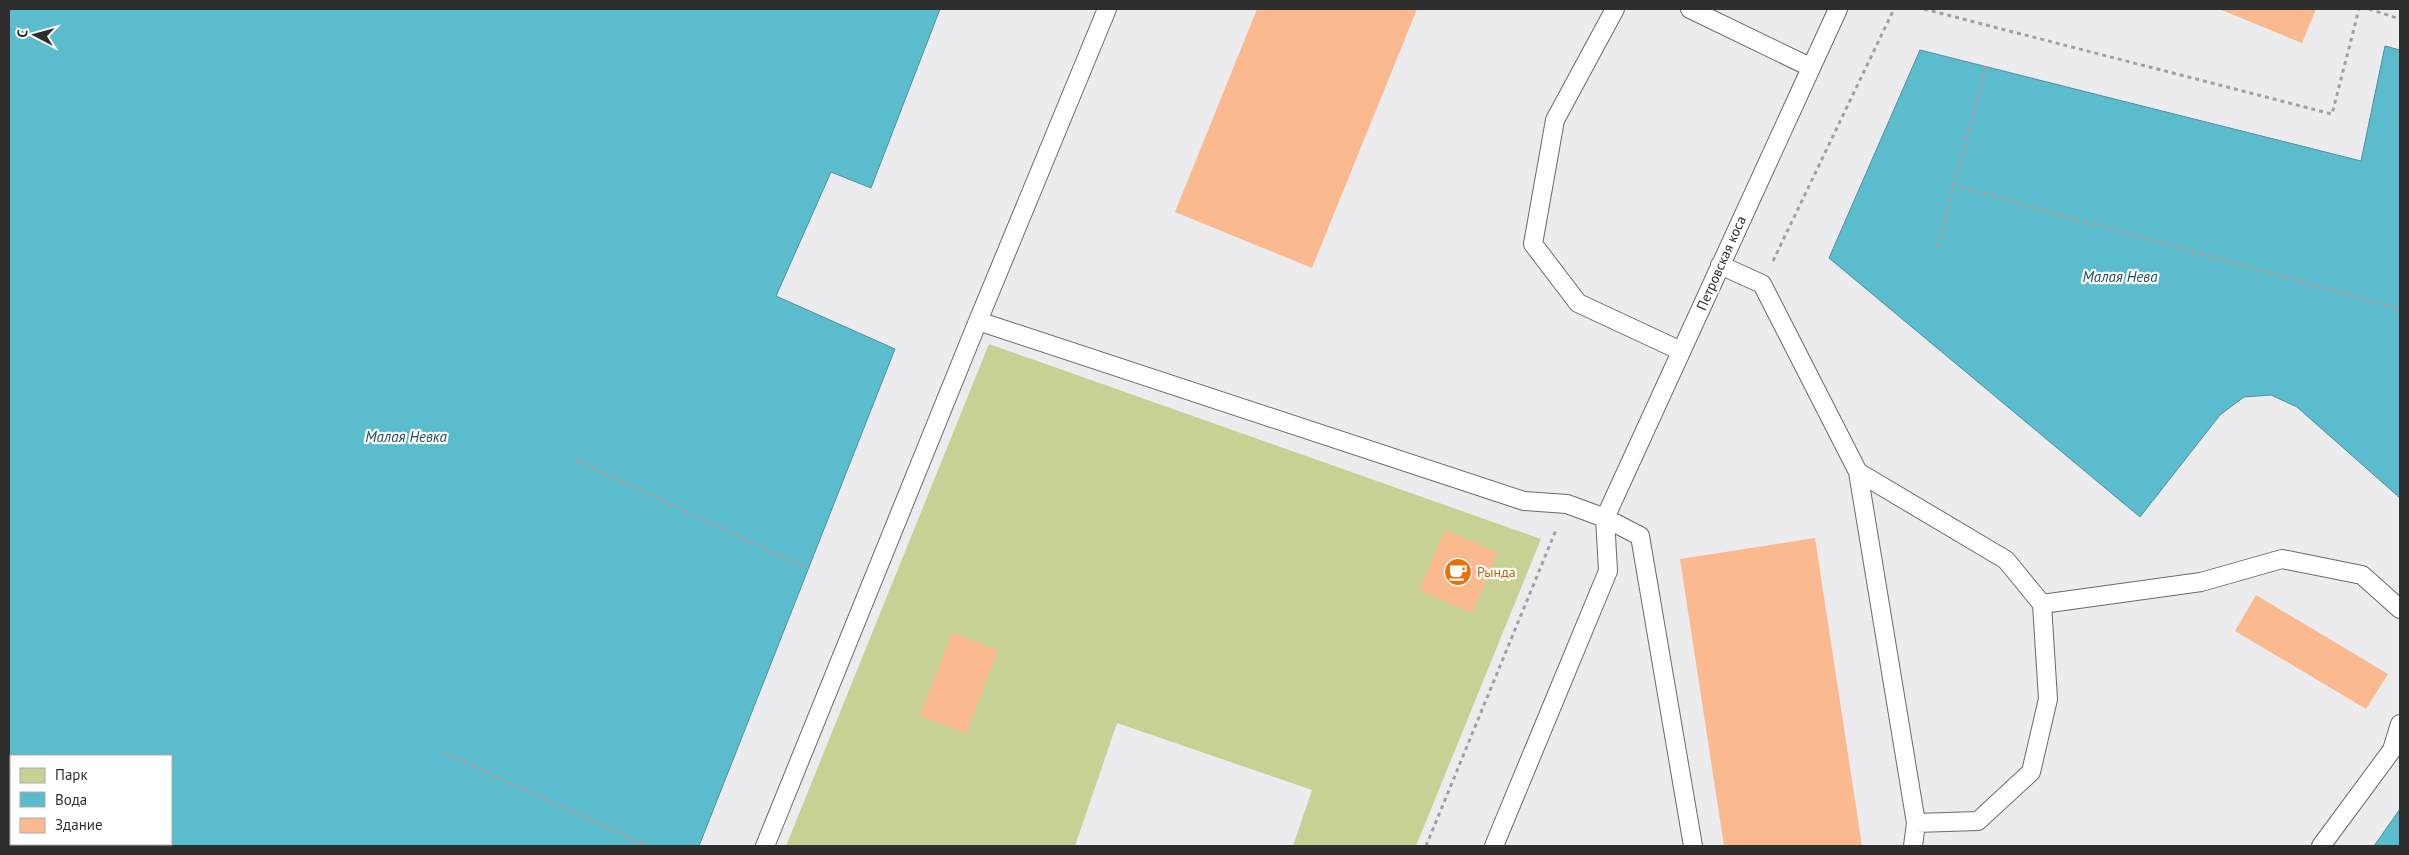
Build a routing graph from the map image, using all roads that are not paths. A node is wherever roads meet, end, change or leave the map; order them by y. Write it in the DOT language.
graph roads {
  1 [pos="1107,9"];
  2 [pos="1616,9"];
  3 [pos="1690,9"];
  4 [pos="1838,9"];
  5 [pos="1810,67"];
  6 [pos="1720,265"];
  7 [pos="978,322"];
  8 [pos="1681,351"];
  9 [pos="1858,472"];
  10 [pos="1604,518"];
  11 [pos="2042,604"];
  12 [pos="2400,609"];
  13 [pos="2400,724"];
  14 [pos="1916,823"];
  15 [pos="765,846"];
  16 [pos="1494,846"];
  17 [pos="1693,846"];
  18 [pos="1913,846"];
  19 [pos="2321,846"];
  1 -- 7 [label="lane"];
  2 -- 8 [label="lane"];
  3 -- 5 [label="lane"];
  4 -- 5 [label="lane, Петровская коса"];
  5 -- 6 [label="lane, Петровская коса"];
  6 -- 8 [label="lane, Петровская коса"];
  6 -- 9 [label="lane"];
  7 -- 10 [label="lane"];
  7 -- 15 [label="lane"];
  8 -- 10 [label="lane, Петровская коса"];
  9 -- 11 [label="lane"];
  9 -- 14 [label="lane"];
  10 -- 16 [label="lane"];
  10 -- 17 [label="lane"];
  11 -- 12 [label="lane"];
  11 -- 14 [label="lane"];
  13 -- 19 [label="lane"];
  14 -- 18 [label="lane"];
}
